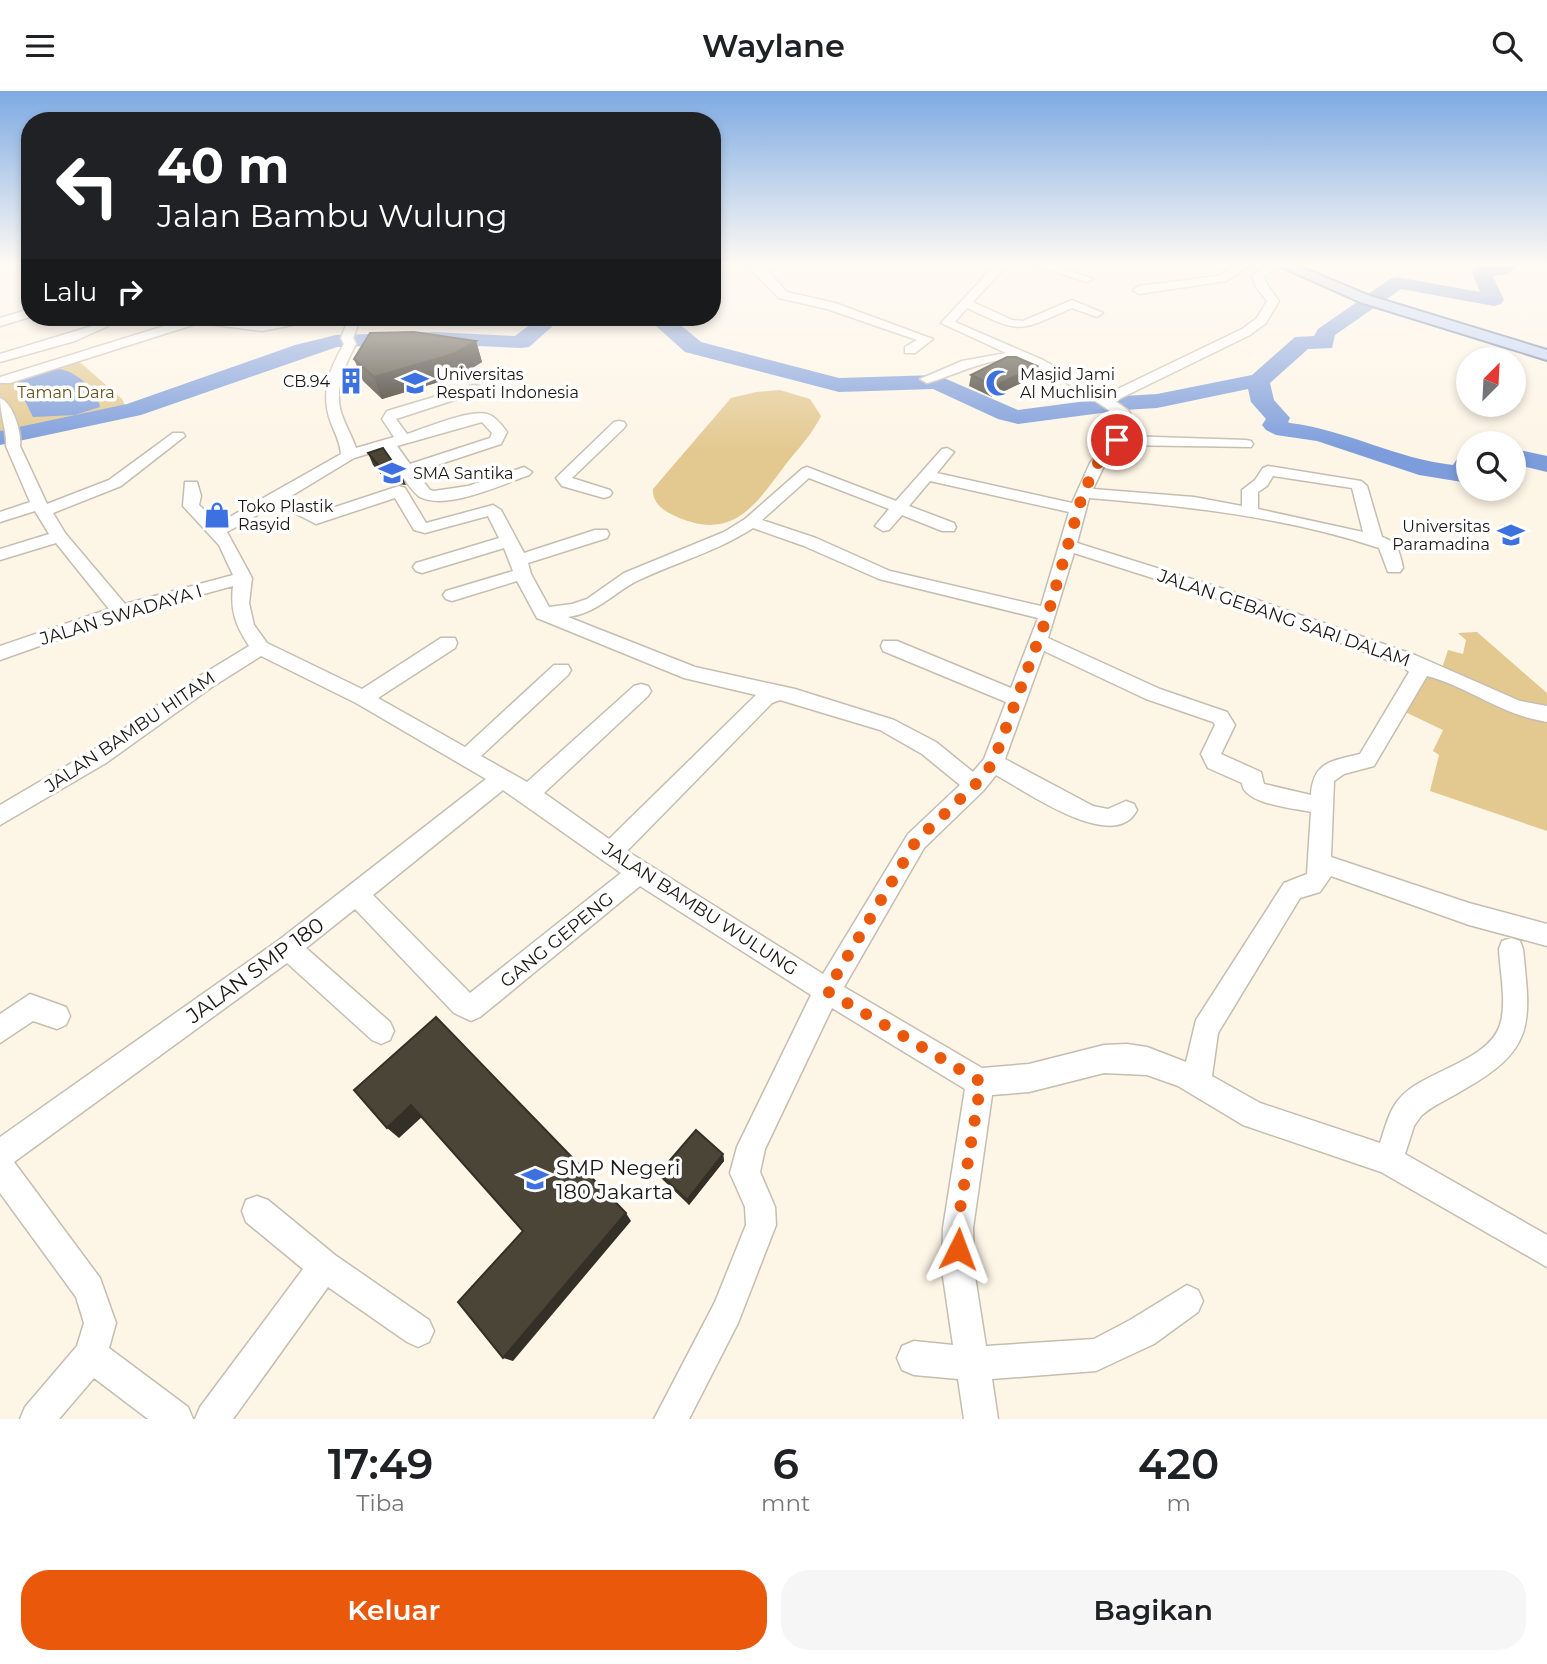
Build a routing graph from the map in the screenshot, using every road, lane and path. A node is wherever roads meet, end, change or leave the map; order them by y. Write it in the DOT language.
graph roads {
  1 [pos="99,327"];
  2 [pos="173,327"];
  3 [pos="352,327"];
  4 [pos="893,327"];
  5 [pos="952,327"];
  6 [pos="1253,327"];
  7 [pos="1456,327"];
  8 [pos="910,350"];
  9 [pos="1018,355"];
  10 [pos="1547,355"];
  11 [pos="0,358"];
  12 [pos="927,379"];
  13 [pos="5,380"];
  14 [pos="474,389"];
  15 [pos="1103,401"];
  16 [pos="0,402"];
  17 [pos="619,425"];
  18 [pos="178,436"];
  19 [pos="9,440"];
  20 [pos="1117,440"];
  21 [pos="396,441"];
  22 [pos="1246,444"];
  23 [pos="947,452"];
  24 [pos="349,455"];
  25 [pos="409,469"];
  26 [pos="524,472"];
  27 [pos="927,476"];
  28 [pos="191,485"];
  29 [pos="604,493"];
  30 [pos="277,498"];
  31 [pos="1080,501"];
  32 [pos="41,507"];
  33 [pos="898,509"];
  34 [pos="1250,514"];
  35 [pos="0,517"];
  36 [pos="751,522"];
  37 [pos="883,526"];
  38 [pos="948,527"];
  39 [pos="217,531"];
  40 [pos="601,534"];
  41 [pos="59,535"];
  42 [pos="1374,540"];
  43 [pos="509,541"];
  44 [pos="1066,545"];
  45 [pos="0,555"];
  46 [pos="422,567"];
  47 [pos="521,567"];
  48 [pos="1394,568"];
  49 [pos="243,578"];
  50 [pos="452,595"];
  51 [pos="121,611"];
  52 [pos="543,614"];
  53 [pos="1048,614"];
  54 [pos="1038,641"];
  55 [pos="448,643"];
  56 [pos="890,646"];
  57 [pos="260,647"];
  58 [pos="0,653"];
  59 [pos="1419,667"];
  60 [pos="561,670"];
  61 [pos="641,691"];
  62 [pos="780,692"];
  63 [pos="363,698"];
  64 [pos="1016,698"];
  65 [pos="1547,713"];
  66 [pos="467,757"];
  67 [pos="993,763"];
  68 [pos="503,778"];
  69 [pos="975,785"];
  70 [pos="529,794"];
  71 [pos="1321,806"];
  72 [pos="1126,810"];
  73 [pos="0,816"];
  74 [pos="612,851"];
  75 [pos="1318,862"];
  76 [pos="639,873"];
  77 [pos="356,894"];
  78 [pos="1547,935"];
  79 [pos="288,948"];
  80 [pos="1511,949"];
  81 [pos="827,991"];
  82 [pos="57,1016"];
  83 [pos="0,1030"];
  84 [pos="381,1031"];
  85 [pos="981,1082"];
  86 [pos="1197,1083"];
  87 [pos="0,1154"];
  88 [pos="1388,1160"];
  89 [pos="0,1168"];
  90 [pos="257,1211"];
  91 [pos="1547,1252"];
  92 [pos="324,1266"];
  93 [pos="1187,1301"];
  94 [pos="418,1331"];
  95 [pos="91,1355"];
  96 [pos="914,1358"];
  97 [pos="973,1364"];
  98 [pos="37,1419"];
  99 [pos="177,1419"];
  100 [pos="212,1419"];
  101 [pos="671,1419"];
  102 [pos="981,1419"];
  1 -- 11 [label="street"];
  2 -- 13 [label="street"];
  3 -- 24 [label="street"];
  4 -- 8 [label="street"];
  5 -- 9 [label="street"];
  6 -- 15 [label="street"];
  7 -- 10 [label="main road"];
  9 -- 12 [label="street"];
  9 -- 15 [label="street"];
  14 -- 21 [label="street"];
  15 -- 20 [label="street"];
  16 -- 19 [label="street"];
  17 -- 29 [label="street"];
  18 -- 32 [label="street"];
  19 -- 32 [label="street"];
  20 -- 22 [label="street"];
  20 -- 31 [label="street"];
  21 -- 24 [label="street"];
  21 -- 25 [label="street"];
  21 -- 25 [label="street"];
  23 -- 27 [label="street"];
  24 -- 30 [label="street"];
  25 -- 26 [label="street"];
  27 -- 31 [label="street"];
  27 -- 33 [label="street"];
  28 -- 39 [label="street"];
  30 -- 39 [label="street"];
  30 -- 43 [label="street"];
  31 -- 34 [label="street"];
  31 -- 44 [label="street"];
  32 -- 35 [label="street"];
  32 -- 41 [label="street"];
  33 -- 36 [label="street"];
  33 -- 37 [label="street"];
  33 -- 38 [label="street"];
  34 -- 42 [label="street"];
  34 -- 42 [label="street"];
  36 -- 52 [label="street"];
  36 -- 53 [label="street"];
  39 -- 49 [label="street"];
  40 -- 47 [label="street"];
  41 -- 45 [label="street"];
  41 -- 51 [label="street"];
  42 -- 48 [label="street"];
  43 -- 46 [label="street"];
  43 -- 47 [label="street"];
  44 -- 53 [label="street"];
  44 -- 59 [label="street, JALAN GEBANG SARI DALAM"];
  47 -- 50 [label="street"];
  47 -- 52 [label="street"];
  49 -- 51 [label="street, JALAN SWADAYA I"];
  49 -- 57 [label="street"];
  51 -- 58 [label="street, JALAN SWADAYA I"];
  52 -- 62 [label="street"];
  53 -- 54 [label="street"];
  54 -- 64 [label="street"];
  54 -- 71 [label="street"];
  55 -- 63 [label="street"];
  56 -- 64 [label="street"];
  57 -- 63 [label="street, JALAN BAMBU WULUNG"];
  57 -- 73 [label="street, JALAN BAMBU HITAM"];
  59 -- 65 [label="street"];
  59 -- 71 [label="street, JALAN GEBANG SARI DALAM"];
  60 -- 66 [label="street"];
  61 -- 70 [label="street"];
  62 -- 69 [label="street"];
  62 -- 74 [label="street"];
  63 -- 66 [label="street, JALAN BAMBU WULUNG"];
  64 -- 67 [label="street"];
  66 -- 68 [label="street, JALAN BAMBU WULUNG"];
  67 -- 69 [label="street"];
  67 -- 72 [label="street"];
  68 -- 70 [label="street, JALAN BAMBU WULUNG"];
  68 -- 77 [label="street, JALAN SMP 180"];
  69 -- 81 [label="street"];
  70 -- 74 [label="street, JALAN BAMBU WULUNG"];
  71 -- 75 [label="street, JALAN GEBANG SARI DALAM"];
  74 -- 76 [label="street, JALAN BAMBU WULUNG"];
  75 -- 78 [label="street"];
  75 -- 86 [label="street, JALAN GEBANG SARI DALAM"];
  76 -- 77 [label="street, GANG GEPENG"];
  76 -- 81 [label="street, JALAN BAMBU WULUNG"];
  77 -- 79 [label="street, JALAN SMP 180"];
  79 -- 84 [label="street"];
  79 -- 87 [label="street, JALAN SMP 180"];
  80 -- 88 [label="street"];
  81 -- 85 [label="street, JALAN BAMBU WULUNG"];
  81 -- 101 [label="street"];
  82 -- 83 [label="street"];
  85 -- 86 [label="street"];
  85 -- 97 [label="street"];
  86 -- 88 [label="street"];
  88 -- 91 [label="street"];
  89 -- 95 [label="street"];
  90 -- 92 [label="street"];
  92 -- 94 [label="street"];
  92 -- 100 [label="street"];
  93 -- 97 [label="street"];
  95 -- 98 [label="street"];
  95 -- 99 [label="street"];
  96 -- 97 [label="street"];
  97 -- 102 [label="street"];
}
